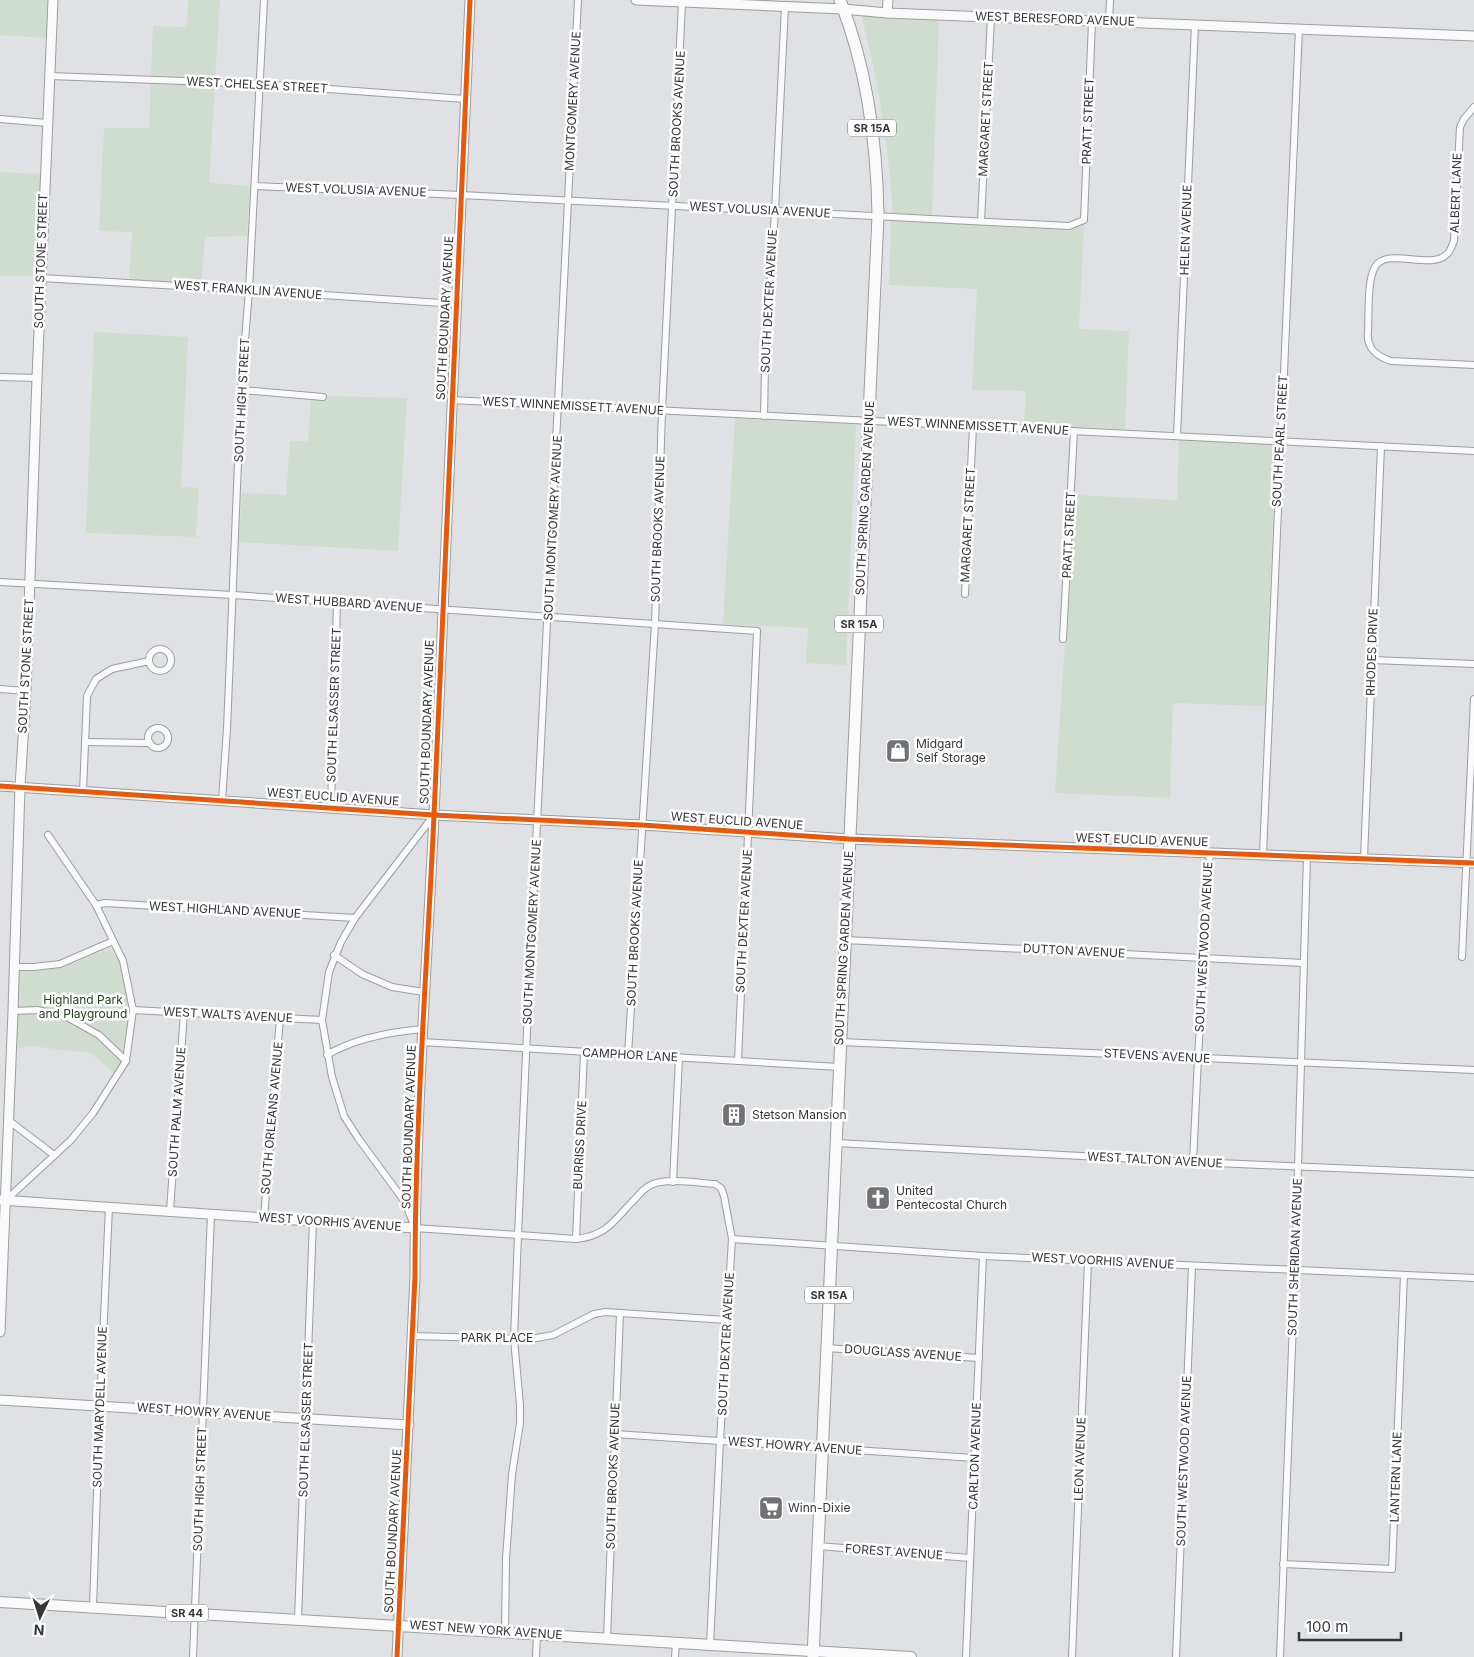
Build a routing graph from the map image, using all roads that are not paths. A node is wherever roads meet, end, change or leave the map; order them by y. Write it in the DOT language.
graph roads {
  1 [pos="53,0"];
  2 [pos="264,0"];
  3 [pos="470,0"];
  4 [pos="578,0"];
  5 [pos="637,0"];
  6 [pos="888,0"];
  7 [pos="1110,0"];
  8 [pos="682,3"];
  9 [pos="841,4"];
  10 [pos="785,6"];
  11 [pos="887,12"];
  12 [pos="991,17"];
  13 [pos="1092,21"];
  14 [pos="1109,22"];
  15 [pos="1195,25"];
  16 [pos="1299,28"];
  17 [pos="1474,36"];
  18 [pos="50,76"];
  19 [pos="260,84"];
  20 [pos="465,99"];
  21 [pos="1474,107"];
  22 [pos="0,119"];
  23 [pos="47,123"];
  24 [pos="255,186"];
  25 [pos="461,195"];
  26 [pos="568,201"];
  27 [pos="673,206"];
  28 [pos="775,211"];
  29 [pos="878,216"];
  30 [pos="1084,220"];
  31 [pos="981,221"];
  32 [pos="41,278"];
  33 [pos="249,290"];
  34 [pos="456,304"];
  35 [pos="1474,365"];
  36 [pos="0,376"];
  37 [pos="37,378"];
  38 [pos="241,390"];
  39 [pos="323,397"];
  40 [pos="451,400"];
  41 [pos="559,406"];
  42 [pos="662,411"];
  43 [pos="764,416"];
  44 [pos="869,421"];
  45 [pos="973,426"];
  46 [pos="1074,431"];
  47 [pos="1177,436"];
  48 [pos="1280,441"];
  49 [pos="1381,446"];
  50 [pos="1474,451"];
  51 [pos="0,582"];
  52 [pos="30,584"];
  53 [pos="965,594"];
  54 [pos="233,595"];
  55 [pos="337,602"];
  56 [pos="442,610"];
  57 [pos="548,617"];
  58 [pos="655,624"];
  59 [pos="758,631"];
  60 [pos="1063,639"];
  61 [pos="1372,660"];
  62 [pos="149,661"];
  63 [pos="1474,664"];
  64 [pos="0,689"];
  65 [pos="26,690"];
  66 [pos="1474,699"];
  67 [pos="85,742"];
  68 [pos="150,743"];
  69 [pos="0,786"];
  70 [pos="20,787"];
  71 [pos="83,792"];
  72 [pos="222,800"];
  73 [pos="331,807"];
  74 [pos="434,815"];
  75 [pos="538,821"];
  76 [pos="642,825"];
  77 [pos="748,832"];
  78 [pos="48,835"];
  79 [pos="849,839"];
  80 [pos="1210,852"];
  81 [pos="1263,854"];
  82 [pos="1307,856"];
  83 [pos="1364,858"];
  84 [pos="1471,863"];
  85 [pos="96,905"];
  86 [pos="356,918"];
  87 [pos="845,940"];
  88 [pos="113,941"];
  89 [pos="334,955"];
  90 [pos="1204,958"];
  91 [pos="1462,958"];
  92 [pos="1303,963"];
  93 [pos="15,967"];
  94 [pos="424,992"];
  95 [pos="134,1010"];
  96 [pos="13,1011"];
  97 [pos="184,1012"];
  98 [pos="280,1018"];
  99 [pos="322,1020"];
  100 [pos="422,1029"];
  101 [pos="422,1042"];
  102 [pos="840,1042"];
  103 [pos="526,1049"];
  104 [pos="584,1052"];
  105 [pos="327,1055"];
  106 [pos="628,1055"];
  107 [pos="679,1058"];
  108 [pos="1198,1058"];
  109 [pos="126,1061"];
  110 [pos="738,1061"];
  111 [pos="1300,1063"];
  112 [pos="839,1067"];
  113 [pos="1474,1070"];
  114 [pos="8,1120"];
  115 [pos="836,1143"];
  116 [pos="54,1155"];
  117 [pos="1193,1162"];
  118 [pos="1298,1167"];
  119 [pos="1474,1174"];
  120 [pos="673,1182"];
  121 [pos="724,1195"];
  122 [pos="3,1200"];
  123 [pos="109,1207"];
  124 [pos="170,1211"];
  125 [pos="211,1214"];
  126 [pos="264,1218"];
  127 [pos="313,1221"];
  128 [pos="415,1228"];
  129 [pos="518,1235"];
  130 [pos="576,1239"];
  131 [pos="732,1239"];
  132 [pos="831,1246"];
  133 [pos="983,1256"];
  134 [pos="1088,1261"];
  135 [pos="1192,1266"];
  136 [pos="1295,1271"];
  137 [pos="1404,1275"];
  138 [pos="1474,1278"];
  139 [pos="620,1314"];
  140 [pos="727,1320"];
  141 [pos="0,1332"];
  142 [pos="412,1336"];
  143 [pos="514,1339"];
  144 [pos="826,1348"];
  145 [pos="979,1358"];
  146 [pos="0,1400"];
  147 [pos="100,1406"];
  148 [pos="202,1412"];
  149 [pos="306,1419"];
  150 [pos="409,1425"];
  151 [pos="615,1434"];
  152 [pos="720,1441"];
  153 [pos="822,1447"];
  154 [pos="974,1458"];
  155 [pos="818,1546"];
  156 [pos="970,1558"];
  157 [pos="1283,1564"];
  158 [pos="0,1602"];
  159 [pos="93,1608"];
  160 [pos="195,1613"];
  161 [pos="298,1619"];
  162 [pos="399,1625"];
  163 [pos="505,1632"];
  164 [pos="537,1634"];
  165 [pos="607,1638"];
  166 [pos="676,1642"];
  167 [pos="710,1644"];
  168 [pos="813,1654"];
  169 [pos="193,1657"];
  170 [pos="397,1657"];
  171 [pos="536,1657"];
  172 [pos="675,1657"];
  173 [pos="911,1657"];
  174 [pos="966,1657"];
  175 [pos="1072,1657"];
  176 [pos="1176,1657"];
  177 [pos="1280,1657"];
  1 -- 18 [label="street, SOUTH STONE STREET"];
  2 -- 19 [label="street, SOUTH HIGH STREET"];
  3 -- 20 [label="street, SOUTH BOUNDARY AVENUE"];
  4 -- 26 [label="street, MONTGOMERY AVENUE"];
  5 -- 8 [label="street, WEST BERESFORD AVENUE"];
  6 -- 11 [label="street"];
  7 -- 14 [label="street"];
  8 -- 10 [label="street, WEST BERESFORD AVENUE"];
  8 -- 27 [label="street, SOUTH BROOKS AVENUE"];
  9 -- 10 [label="street, WEST BERESFORD AVENUE"];
  9 -- 11 [label="street, WEST BERESFORD AVENUE"];
  9 -- 29 [label="highway, SOUTH SPRING GARDEN AVENUE / SR 15A"];
  10 -- 28 [label="street, SOUTH DEXTER AVENUE"];
  11 -- 12 [label="street, WEST BERESFORD AVENUE"];
  12 -- 13 [label="street, WEST BERESFORD AVENUE"];
  12 -- 31 [label="street, MARGARET STREET"];
  13 -- 14 [label="street, WEST BERESFORD AVENUE"];
  13 -- 30 [label="street, PRATT STREET"];
  14 -- 15 [label="street, WEST BERESFORD AVENUE"];
  15 -- 16 [label="street, WEST BERESFORD AVENUE"];
  15 -- 47 [label="street, HELEN AVENUE"];
  16 -- 17 [label="street, WEST BERESFORD AVENUE"];
  16 -- 48 [label="street, SOUTH PEARL STREET"];
  18 -- 19 [label="street, WEST CHELSEA STREET"];
  18 -- 23 [label="street, SOUTH STONE STREET"];
  19 -- 20 [label="street, WEST CHELSEA STREET"];
  19 -- 24 [label="street, SOUTH HIGH STREET"];
  20 -- 25 [label="street, SOUTH BOUNDARY AVENUE"];
  21 -- 35 [label="street, ALBERT LANE"];
  22 -- 23 [label="street"];
  23 -- 32 [label="street, SOUTH STONE STREET"];
  24 -- 25 [label="street, WEST VOLUSIA AVENUE"];
  24 -- 33 [label="street, SOUTH HIGH STREET"];
  25 -- 26 [label="street, WEST VOLUSIA AVENUE"];
  25 -- 34 [label="street, SOUTH BOUNDARY AVENUE"];
  26 -- 27 [label="street, WEST VOLUSIA AVENUE"];
  26 -- 41 [label="street, SOUTH MONTGOMERY AVENUE"];
  27 -- 28 [label="street, WEST VOLUSIA AVENUE"];
  27 -- 42 [label="street, SOUTH BROOKS AVENUE"];
  28 -- 29 [label="street, WEST VOLUSIA AVENUE"];
  28 -- 43 [label="street, SOUTH DEXTER AVENUE"];
  29 -- 31 [label="street, WEST VOLUSIA AVENUE"];
  29 -- 44 [label="highway, SOUTH SPRING GARDEN AVENUE / SR 15A"];
  30 -- 31 [label="street, WEST VOLUSIA AVENUE"];
  32 -- 33 [label="street, WEST FRANKLIN AVENUE"];
  32 -- 37 [label="street, SOUTH STONE STREET"];
  33 -- 34 [label="street, WEST FRANKLIN AVENUE"];
  33 -- 38 [label="street, SOUTH HIGH STREET"];
  34 -- 40 [label="street, SOUTH BOUNDARY AVENUE"];
  36 -- 37 [label="street"];
  37 -- 52 [label="street, SOUTH STONE STREET"];
  38 -- 39 [label="street"];
  38 -- 54 [label="street, SOUTH HIGH STREET"];
  40 -- 41 [label="street, WEST WINNEMISSETT AVENUE"];
  40 -- 56 [label="street, SOUTH BOUNDARY AVENUE"];
  41 -- 42 [label="street, WEST WINNEMISSETT AVENUE"];
  41 -- 57 [label="street, SOUTH MONTGOMERY AVENUE"];
  42 -- 43 [label="street, WEST WINNEMISSETT AVENUE"];
  42 -- 58 [label="street, SOUTH BROOKS AVENUE"];
  43 -- 44 [label="street, WEST WINNEMISSETT AVENUE"];
  44 -- 45 [label="street, WEST WINNEMISSETT AVENUE"];
  44 -- 79 [label="highway, SOUTH SPRING GARDEN AVENUE / SR 15A"];
  45 -- 46 [label="street, WEST WINNEMISSETT AVENUE"];
  45 -- 53 [label="street, MARGARET STREET"];
  46 -- 47 [label="street, WEST WINNEMISSETT AVENUE"];
  46 -- 60 [label="street, PRATT STREET"];
  47 -- 48 [label="street, WEST WINNEMISSETT AVENUE"];
  48 -- 49 [label="street, WEST WINNEMISSETT AVENUE"];
  48 -- 81 [label="street, SOUTH PEARL STREET"];
  49 -- 50 [label="street, WEST WINNEMISSETT AVENUE"];
  49 -- 61 [label="street, RHODES DRIVE"];
  51 -- 52 [label="street, WEST HUBBARD AVENUE"];
  52 -- 54 [label="street, WEST HUBBARD AVENUE"];
  52 -- 65 [label="street, SOUTH STONE STREET"];
  54 -- 55 [label="street, WEST HUBBARD AVENUE"];
  54 -- 72 [label="street, SOUTH HIGH STREET"];
  55 -- 56 [label="street, WEST HUBBARD AVENUE"];
  55 -- 73 [label="street, SOUTH ELSASSER STREET"];
  56 -- 57 [label="street, WEST HUBBARD AVENUE"];
  56 -- 74 [label="street, SOUTH BOUNDARY AVENUE"];
  57 -- 58 [label="street, WEST HUBBARD AVENUE"];
  57 -- 75 [label="street, SOUTH MONTGOMERY AVENUE"];
  58 -- 59 [label="street, WEST HUBBARD AVENUE"];
  58 -- 76 [label="street, SOUTH BROOKS AVENUE"];
  59 -- 77 [label="street, SOUTH DEXTER AVENUE"];
  61 -- 63 [label="street"];
  61 -- 83 [label="street, RHODES DRIVE"];
  62 -- 67 [label="street"];
  64 -- 65 [label="street"];
  65 -- 70 [label="street, SOUTH STONE STREET"];
  66 -- 84 [label="street"];
  67 -- 68 [label="street"];
  67 -- 71 [label="street"];
  69 -- 70 [label="street, WEST EUCLID AVENUE"];
  70 -- 71 [label="street, WEST EUCLID AVENUE"];
  70 -- 93 [label="street, SOUTH STONE STREET"];
  71 -- 72 [label="street, WEST EUCLID AVENUE"];
  72 -- 73 [label="street, WEST EUCLID AVENUE"];
  73 -- 74 [label="street, WEST EUCLID AVENUE"];
  74 -- 75 [label="street, WEST EUCLID AVENUE"];
  74 -- 86 [label="street"];
  74 -- 94 [label="street, SOUTH BOUNDARY AVENUE"];
  75 -- 76 [label="street, WEST EUCLID AVENUE"];
  75 -- 103 [label="street, SOUTH MONTGOMERY AVENUE"];
  76 -- 77 [label="street, WEST EUCLID AVENUE"];
  76 -- 106 [label="street, SOUTH BROOKS AVENUE"];
  77 -- 79 [label="street, WEST EUCLID AVENUE"];
  77 -- 110 [label="street, SOUTH DEXTER AVENUE"];
  78 -- 85 [label="street"];
  79 -- 80 [label="street, WEST EUCLID AVENUE"];
  79 -- 87 [label="highway, SOUTH SPRING GARDEN AVENUE / SR 15A"];
  80 -- 81 [label="street, WEST EUCLID AVENUE"];
  80 -- 90 [label="street, SOUTH WESTWOOD AVENUE"];
  81 -- 82 [label="street, WEST EUCLID AVENUE"];
  82 -- 83 [label="street, WEST EUCLID AVENUE"];
  82 -- 92 [label="street, SOUTH SHERIDAN AVENUE"];
  83 -- 84 [label="street, WEST EUCLID AVENUE"];
  84 -- 91 [label="street"];
  85 -- 86 [label="street, WEST HIGHLAND AVENUE"];
  85 -- 88 [label="street"];
  86 -- 89 [label="street"];
  87 -- 90 [label="street, DUTTON AVENUE"];
  87 -- 102 [label="highway, SOUTH SPRING GARDEN AVENUE / SR 15A"];
  88 -- 93 [label="street"];
  88 -- 95 [label="street"];
  89 -- 94 [label="street"];
  89 -- 99 [label="street"];
  90 -- 92 [label="street, DUTTON AVENUE"];
  90 -- 108 [label="street, SOUTH WESTWOOD AVENUE"];
  92 -- 111 [label="street, SOUTH SHERIDAN AVENUE"];
  93 -- 96 [label="street, SOUTH STONE STREET"];
  94 -- 100 [label="street, SOUTH BOUNDARY AVENUE"];
  95 -- 97 [label="street, WEST WALTS AVENUE"];
  95 -- 109 [label="street"];
  96 -- 109 [label="street"];
  96 -- 114 [label="street, SOUTH STONE STREET"];
  97 -- 98 [label="street, WEST WALTS AVENUE"];
  97 -- 124 [label="street, SOUTH PALM AVENUE"];
  98 -- 99 [label="street, WEST WALTS AVENUE"];
  98 -- 126 [label="street, SOUTH ORLEANS AVENUE"];
  99 -- 105 [label="street"];
  100 -- 101 [label="street, SOUTH BOUNDARY AVENUE"];
  100 -- 105 [label="street"];
  101 -- 103 [label="street, CAMPHOR LANE"];
  101 -- 128 [label="street, SOUTH BOUNDARY AVENUE"];
  102 -- 108 [label="street, STEVENS AVENUE"];
  102 -- 112 [label="highway, SOUTH SPRING GARDEN AVENUE / SR 15A"];
  103 -- 104 [label="street, CAMPHOR LANE"];
  103 -- 129 [label="street, SOUTH MONTGOMERY AVENUE"];
  104 -- 106 [label="street, CAMPHOR LANE"];
  104 -- 130 [label="street, BURRISS DRIVE"];
  105 -- 128 [label="street"];
  106 -- 107 [label="street, CAMPHOR LANE"];
  107 -- 110 [label="street, CAMPHOR LANE"];
  107 -- 120 [label="street"];
  108 -- 111 [label="street, STEVENS AVENUE"];
  108 -- 117 [label="street, SOUTH WESTWOOD AVENUE"];
  109 -- 116 [label="street"];
  110 -- 112 [label="street, CAMPHOR LANE"];
  111 -- 113 [label="street, STEVENS AVENUE"];
  111 -- 118 [label="street, SOUTH SHERIDAN AVENUE"];
  112 -- 115 [label="highway, SOUTH SPRING GARDEN AVENUE / SR 15A"];
  114 -- 116 [label="street"];
  114 -- 122 [label="street, SOUTH STONE STREET"];
  115 -- 117 [label="street, WEST TALTON AVENUE"];
  115 -- 132 [label="highway, SOUTH SPRING GARDEN AVENUE / SR 15A"];
  116 -- 122 [label="street"];
  117 -- 118 [label="street, WEST TALTON AVENUE"];
  118 -- 119 [label="street, WEST TALTON AVENUE"];
  118 -- 136 [label="street, SOUTH SHERIDAN AVENUE"];
  120 -- 121 [label="street, WEST VOORHIS AVENUE"];
  120 -- 130 [label="street, WEST VOORHIS AVENUE"];
  121 -- 131 [label="street, SOUTH DEXTER AVENUE"];
  122 -- 123 [label="street, WEST VOORHIS AVENUE"];
  122 -- 141 [label="street, SOUTH STONE STREET"];
  123 -- 124 [label="street, WEST VOORHIS AVENUE"];
  123 -- 147 [label="street, SOUTH MARYDELL AVENUE"];
  124 -- 125 [label="street, WEST VOORHIS AVENUE"];
  125 -- 126 [label="street, WEST VOORHIS AVENUE"];
  125 -- 148 [label="street, SOUTH HIGH STREET"];
  126 -- 127 [label="street, WEST VOORHIS AVENUE"];
  127 -- 128 [label="street, WEST VOORHIS AVENUE"];
  127 -- 149 [label="street, SOUTH ELSASSER STREET"];
  128 -- 129 [label="street, WEST VOORHIS AVENUE"];
  128 -- 142 [label="street, SOUTH BOUNDARY AVENUE"];
  129 -- 130 [label="street, WEST VOORHIS AVENUE"];
  129 -- 143 [label="street, SOUTH MONTGOMERY AVENUE"];
  131 -- 132 [label="street, WEST VOORHIS AVENUE"];
  131 -- 140 [label="street, SOUTH DEXTER AVENUE"];
  132 -- 133 [label="street, WEST VOORHIS AVENUE"];
  132 -- 144 [label="highway, SOUTH SPRING GARDEN AVENUE / SR 15A"];
  133 -- 134 [label="street, WEST VOORHIS AVENUE"];
  133 -- 145 [label="street, CARLTON AVENUE"];
  134 -- 135 [label="street, WEST VOORHIS AVENUE"];
  134 -- 175 [label="street, LEON AVENUE"];
  135 -- 136 [label="street, WEST VOORHIS AVENUE"];
  135 -- 176 [label="street, SOUTH WESTWOOD AVENUE"];
  136 -- 137 [label="street, WEST VOORHIS AVENUE"];
  136 -- 157 [label="street, SOUTH SHERIDAN AVENUE"];
  137 -- 138 [label="street, WEST VOORHIS AVENUE"];
  137 -- 157 [label="street, LANTERN LANE"];
  139 -- 140 [label="street, PARK PLACE"];
  139 -- 143 [label="street, PARK PLACE"];
  139 -- 151 [label="street, SOUTH BROOKS AVENUE"];
  140 -- 152 [label="street, SOUTH DEXTER AVENUE"];
  142 -- 143 [label="street, PARK PLACE"];
  142 -- 150 [label="street, SOUTH BOUNDARY AVENUE"];
  143 -- 163 [label="street, SOUTH MONTGOMERY AVENUE"];
  144 -- 145 [label="street, DOUGLASS AVENUE"];
  144 -- 153 [label="highway, SOUTH SPRING GARDEN AVENUE / SR 15A"];
  145 -- 154 [label="street, CARLTON AVENUE"];
  146 -- 147 [label="street, WEST HOWRY AVENUE"];
  147 -- 148 [label="street, WEST HOWRY AVENUE"];
  147 -- 159 [label="street, SOUTH MARYDELL AVENUE"];
  148 -- 149 [label="street, WEST HOWRY AVENUE"];
  148 -- 160 [label="street, SOUTH HIGH STREET"];
  149 -- 150 [label="street, WEST HOWRY AVENUE"];
  149 -- 161 [label="street, SOUTH ELSASSER STREET"];
  150 -- 162 [label="street, SOUTH BOUNDARY AVENUE"];
  151 -- 152 [label="street, WEST HOWRY AVENUE"];
  151 -- 165 [label="street, SOUTH BROOKS AVENUE"];
  152 -- 153 [label="street, WEST HOWRY AVENUE"];
  152 -- 167 [label="street, SOUTH DEXTER AVENUE"];
  153 -- 154 [label="street, WEST HOWRY AVENUE"];
  153 -- 155 [label="highway, SOUTH SPRING GARDEN AVENUE / SR 15A"];
  154 -- 156 [label="street, CARLTON AVENUE"];
  155 -- 156 [label="street, FOREST AVENUE"];
  155 -- 168 [label="highway, SOUTH SPRING GARDEN AVENUE / SR 15A"];
  156 -- 174 [label="street, CARLTON AVENUE"];
  157 -- 177 [label="street, SOUTH SHERIDAN AVENUE"];
  158 -- 159 [label="main road, WEST NEW YORK AVENUE / SR 44"];
  159 -- 160 [label="main road, WEST NEW YORK AVENUE / SR 44"];
  160 -- 161 [label="main road, WEST NEW YORK AVENUE / SR 44"];
  160 -- 169 [label="street, SOUTH HIGH STREET"];
  161 -- 162 [label="main road, WEST NEW YORK AVENUE / SR 44"];
  162 -- 163 [label="main road, WEST NEW YORK AVENUE / SR 44"];
  162 -- 170 [label="street, SOUTH BOUNDARY AVENUE"];
  163 -- 164 [label="main road, WEST NEW YORK AVENUE / SR 44"];
  164 -- 165 [label="main road, WEST NEW YORK AVENUE / SR 44"];
  164 -- 171 [label="street"];
  165 -- 166 [label="main road, WEST NEW YORK AVENUE / SR 44"];
  166 -- 167 [label="main road, WEST NEW YORK AVENUE / SR 44"];
  166 -- 172 [label="street"];
  167 -- 168 [label="main road, WEST NEW YORK AVENUE / SR 44"];
  168 -- 173 [label="main road, WEST NEW YORK AVENUE / SR 44"];
}
